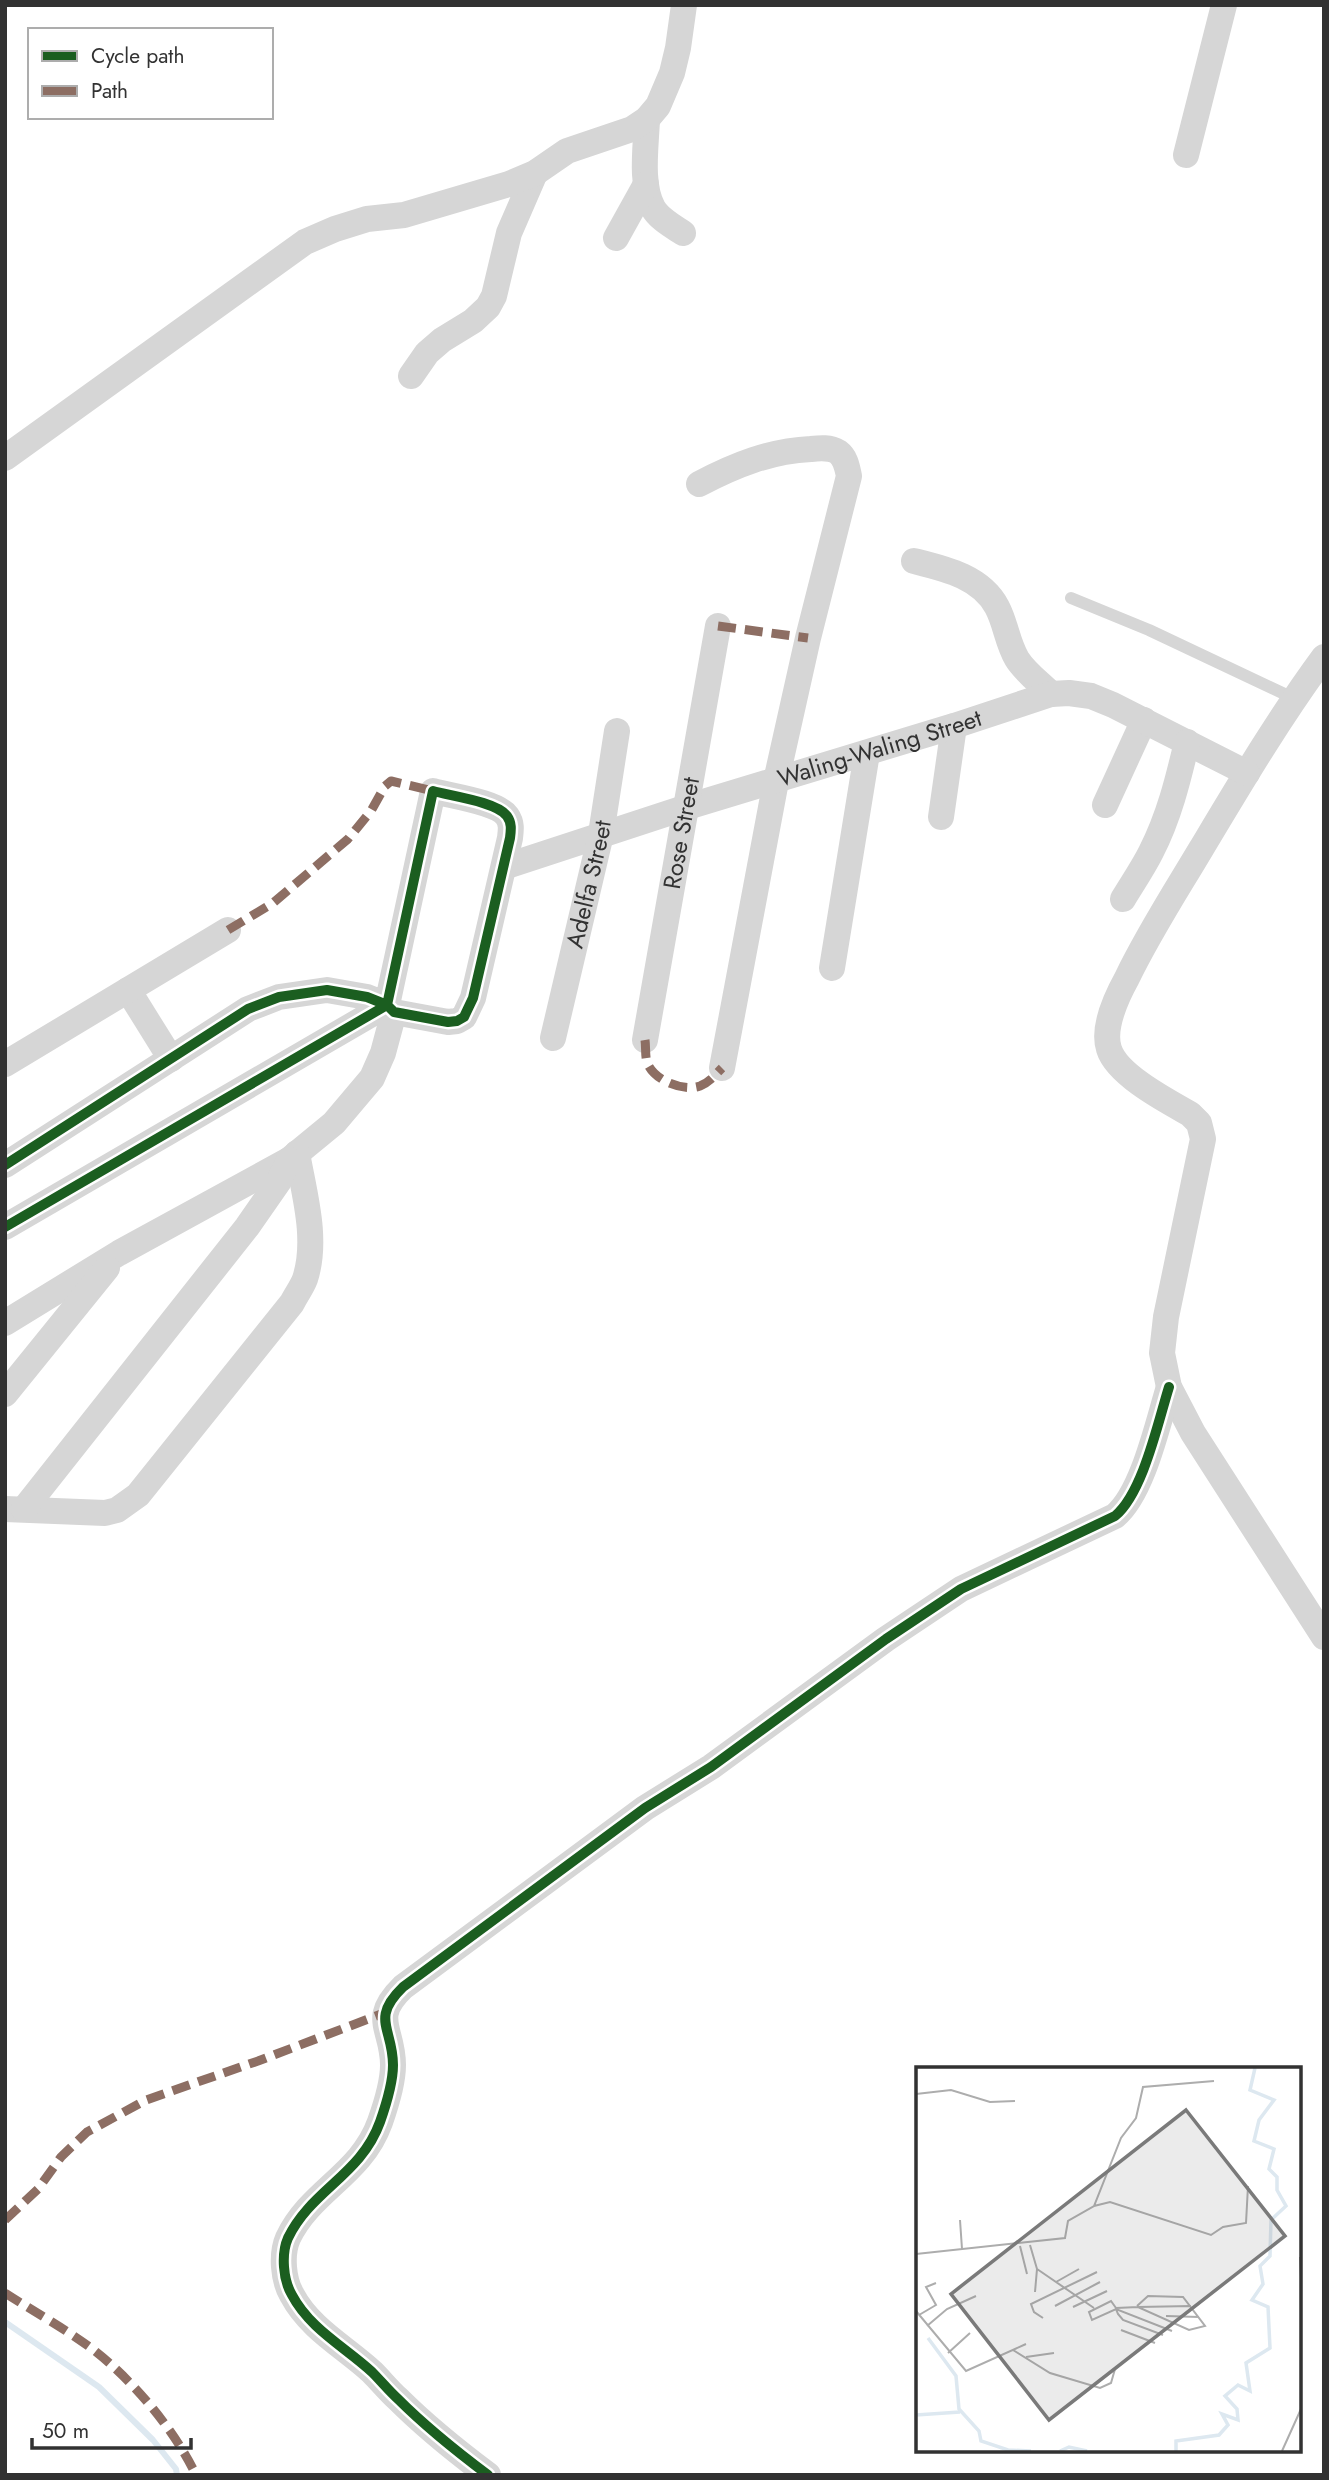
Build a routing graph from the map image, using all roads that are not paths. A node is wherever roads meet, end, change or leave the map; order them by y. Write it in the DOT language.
graph roads {
  1 [pos="684,5"];
  2 [pos="1224,5"];
  3 [pos="647,119"];
  4 [pos="1186,155"];
  5 [pos="535,173"];
  6 [pos="646,184"];
  7 [pos="683,233"];
  8 [pos="616,239"];
  9 [pos="411,376"];
  10 [pos="5,458"];
  11 [pos="699,484"];
  12 [pos="914,561"];
  13 [pos="1071,598"];
  14 [pos="718,626"];
  15 [pos="1324,657"];
  16 [pos="1051,694"];
  17 [pos="1293,698"];
  18 [pos="1144,720"];
  19 [pos="954,726"];
  20 [pos="617,732"];
  21 [pos="1187,742"];
  22 [pos="867,753"];
  23 [pos="1247,773"];
  24 [pos="776,781"];
  25 [pos="1105,805"];
  26 [pos="687,807"];
  27 [pos="941,817"];
  28 [pos="601,834"];
  29 [pos="504,866"];
  30 [pos="1123,899"];
  31 [pos="228,930"];
  32 [pos="832,968"];
  33 [pos="128,990"];
  34 [pos="391,1008"];
  35 [pos="553,1038"];
  36 [pos="645,1040"];
  37 [pos="171,1059"];
  38 [pos="5,1064"];
  39 [pos="722,1068"];
  40 [pos="293,1157"];
  41 [pos="5,1165"];
  42 [pos="5,1227"];
  43 [pos="119,1253"];
  44 [pos="5,1323"];
  45 [pos="1169,1387"];
  46 [pos="5,1394"];
  47 [pos="15,1509"];
  48 [pos="1324,1637"];
  49 [pos="488,2475"];
  1 -- 3 [label="street"];
  2 -- 4 [label="street"];
  3 -- 5 [label="street"];
  3 -- 6 [label="street"];
  5 -- 9 [label="street"];
  5 -- 10 [label="street"];
  6 -- 7 [label="street"];
  6 -- 8 [label="street"];
  11 -- 24 [label="street"];
  12 -- 16 [label="street"];
  13 -- 17 [label="lane"];
  14 -- 26 [label="street, Rose Street"];
  15 -- 17 [label="street"];
  16 -- 18 [label="street, Waling-Waling Street"];
  16 -- 19 [label="street, Waling-Waling Street"];
  17 -- 23 [label="street"];
  18 -- 21 [label="street, Waling-Waling Street"];
  18 -- 25 [label="street"];
  19 -- 22 [label="street, Waling-Waling Street"];
  19 -- 27 [label="street"];
  20 -- 28 [label="street, Adelfa Street"];
  21 -- 23 [label="street, Waling-Waling Street"];
  21 -- 30 [label="street"];
  22 -- 24 [label="street, Waling-Waling Street"];
  22 -- 32 [label="street"];
  23 -- 45 [label="street"];
  24 -- 26 [label="street, Waling-Waling Street"];
  24 -- 39 [label="street"];
  26 -- 28 [label="street, Waling-Waling Street"];
  26 -- 36 [label="street, Rose Street"];
  28 -- 29 [label="street, Waling-Waling Street"];
  28 -- 35 [label="street, Adelfa Street"];
  29 -- 34 [label="street"];
  29 -- 34 [label="street"];
  31 -- 33 [label="street"];
  33 -- 37 [label="street"];
  33 -- 38 [label="street"];
  34 -- 37 [label="street"];
  34 -- 40 [label="street"];
  34 -- 42 [label="street"];
  37 -- 41 [label="street"];
  40 -- 43 [label="street"];
  40 -- 47 [label="street"];
  40 -- 47 [label="street"];
  43 -- 44 [label="street"];
  43 -- 46 [label="street"];
  45 -- 48 [label="street"];
  45 -- 49 [label="street"];
}
